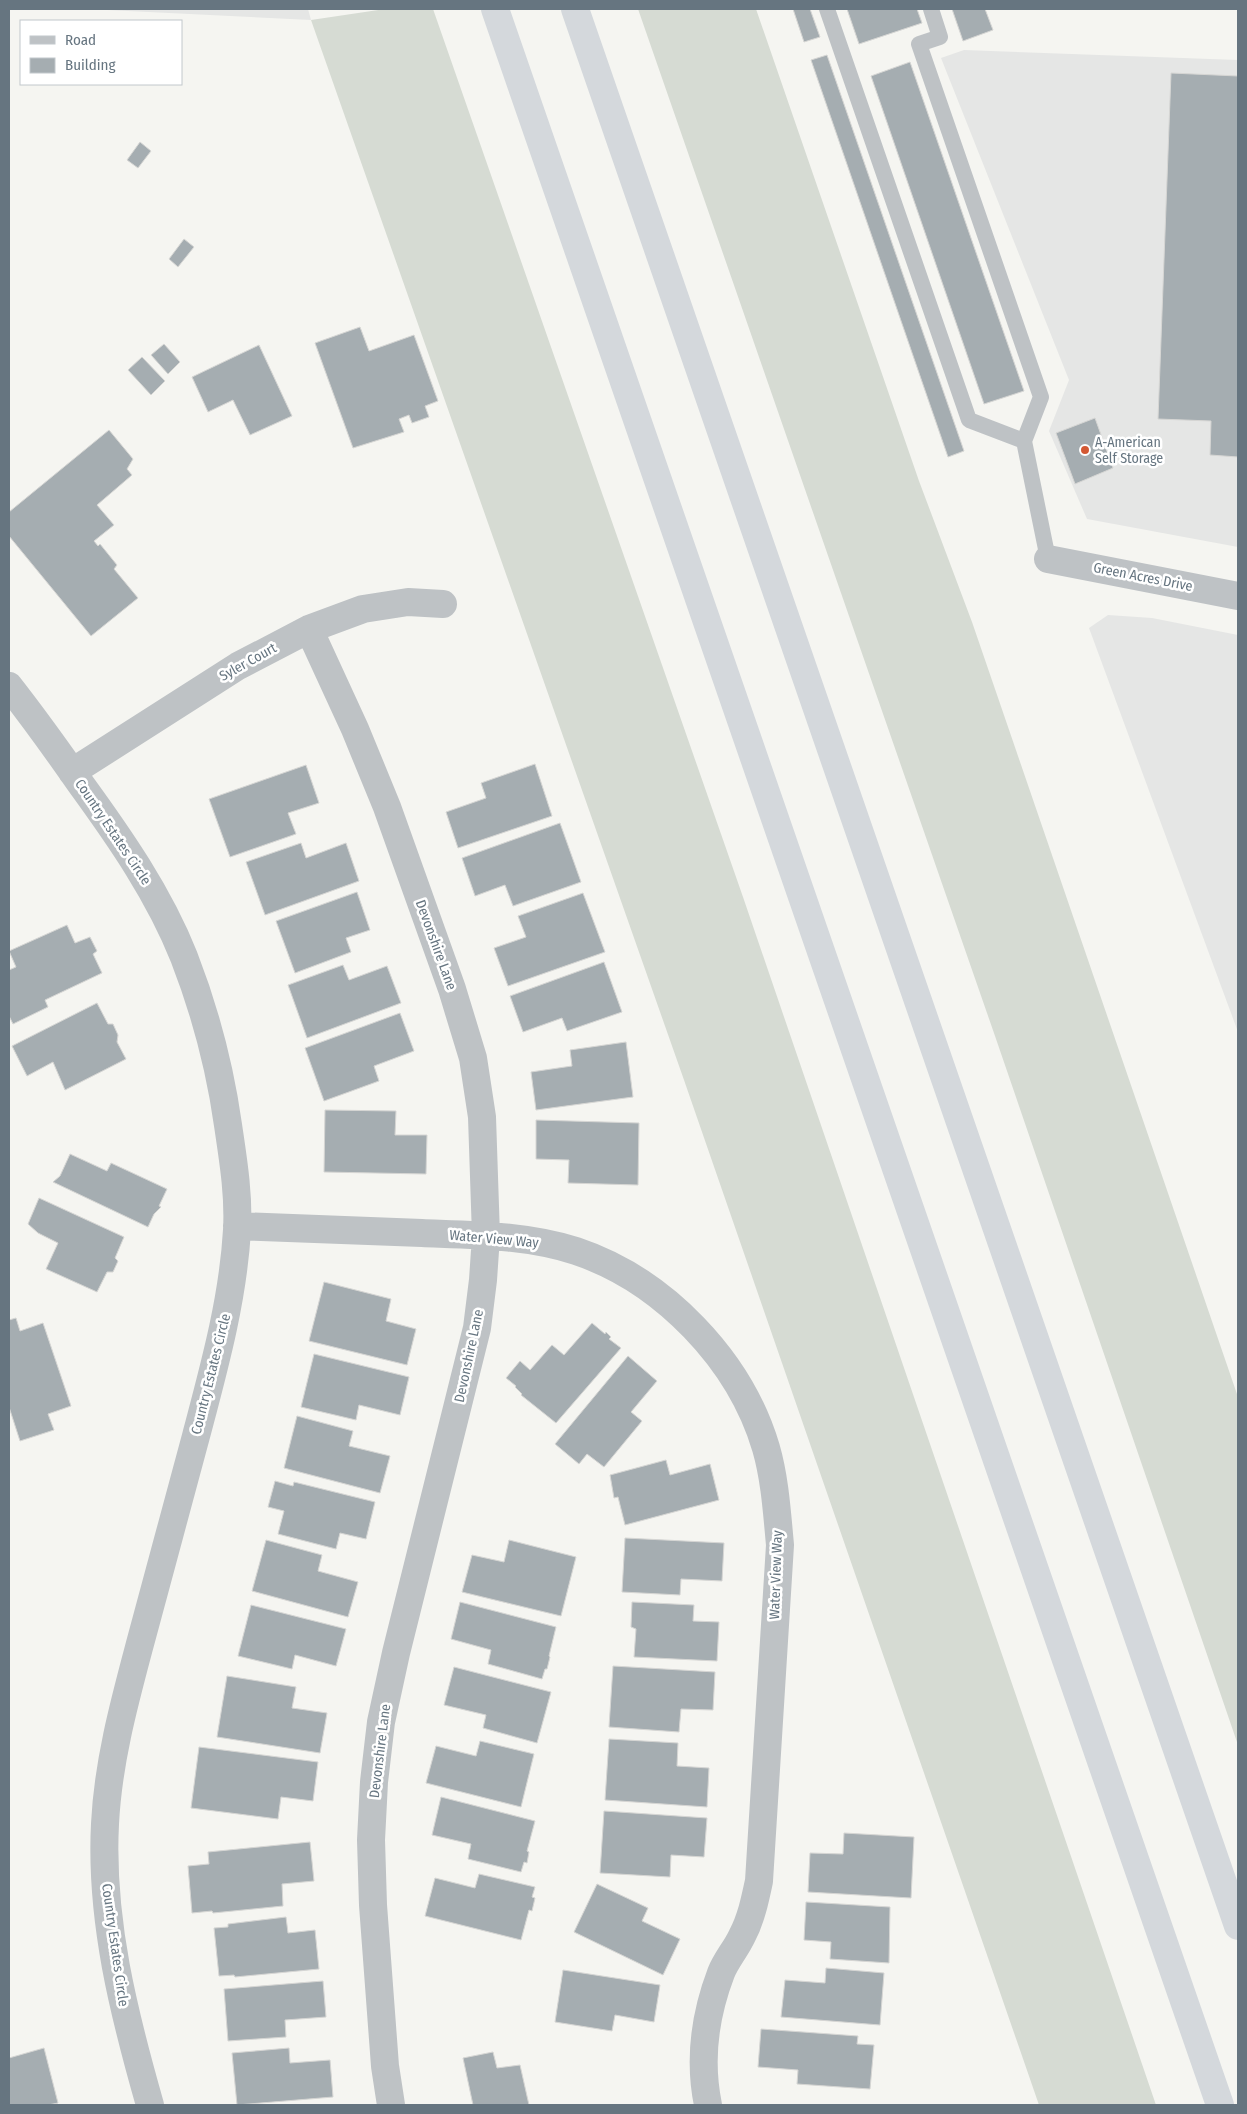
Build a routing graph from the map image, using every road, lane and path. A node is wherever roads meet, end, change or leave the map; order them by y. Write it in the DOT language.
graph roads {
  1 [pos="495,9"];
  2 [pos="575,9"];
  3 [pos="826,9"];
  4 [pos="931,9"];
  5 [pos="1024,441"];
  6 [pos="1048,558"];
  7 [pos="1238,596"];
  8 [pos="444,604"];
  9 [pos="309,629"];
  10 [pos="9,686"];
  11 [pos="72,772"];
  12 [pos="237,1226"];
  13 [pos="486,1236"];
  14 [pos="1238,1926"];
  15 [pos="150,2105"];
  16 [pos="391,2105"];
  17 [pos="708,2105"];
  18 [pos="1220,2105"];
  1 -- 18 [label="highway"];
  2 -- 14 [label="highway"];
  3 -- 5 [label="lane"];
  4 -- 5 [label="lane"];
  5 -- 6 [label="lane"];
  6 -- 7 [label="street, Green Acres Drive"];
  8 -- 9 [label="street, Syler Court"];
  9 -- 11 [label="street, Syler Court"];
  9 -- 13 [label="street, Devonshire Lane"];
  10 -- 11 [label="street, Country Estates Circle"];
  11 -- 12 [label="street, Country Estates Circle"];
  12 -- 13 [label="street, Water View Way"];
  12 -- 15 [label="street, Country Estates Circle"];
  13 -- 16 [label="street, Devonshire Lane"];
  13 -- 17 [label="street, Water View Way"];
}
